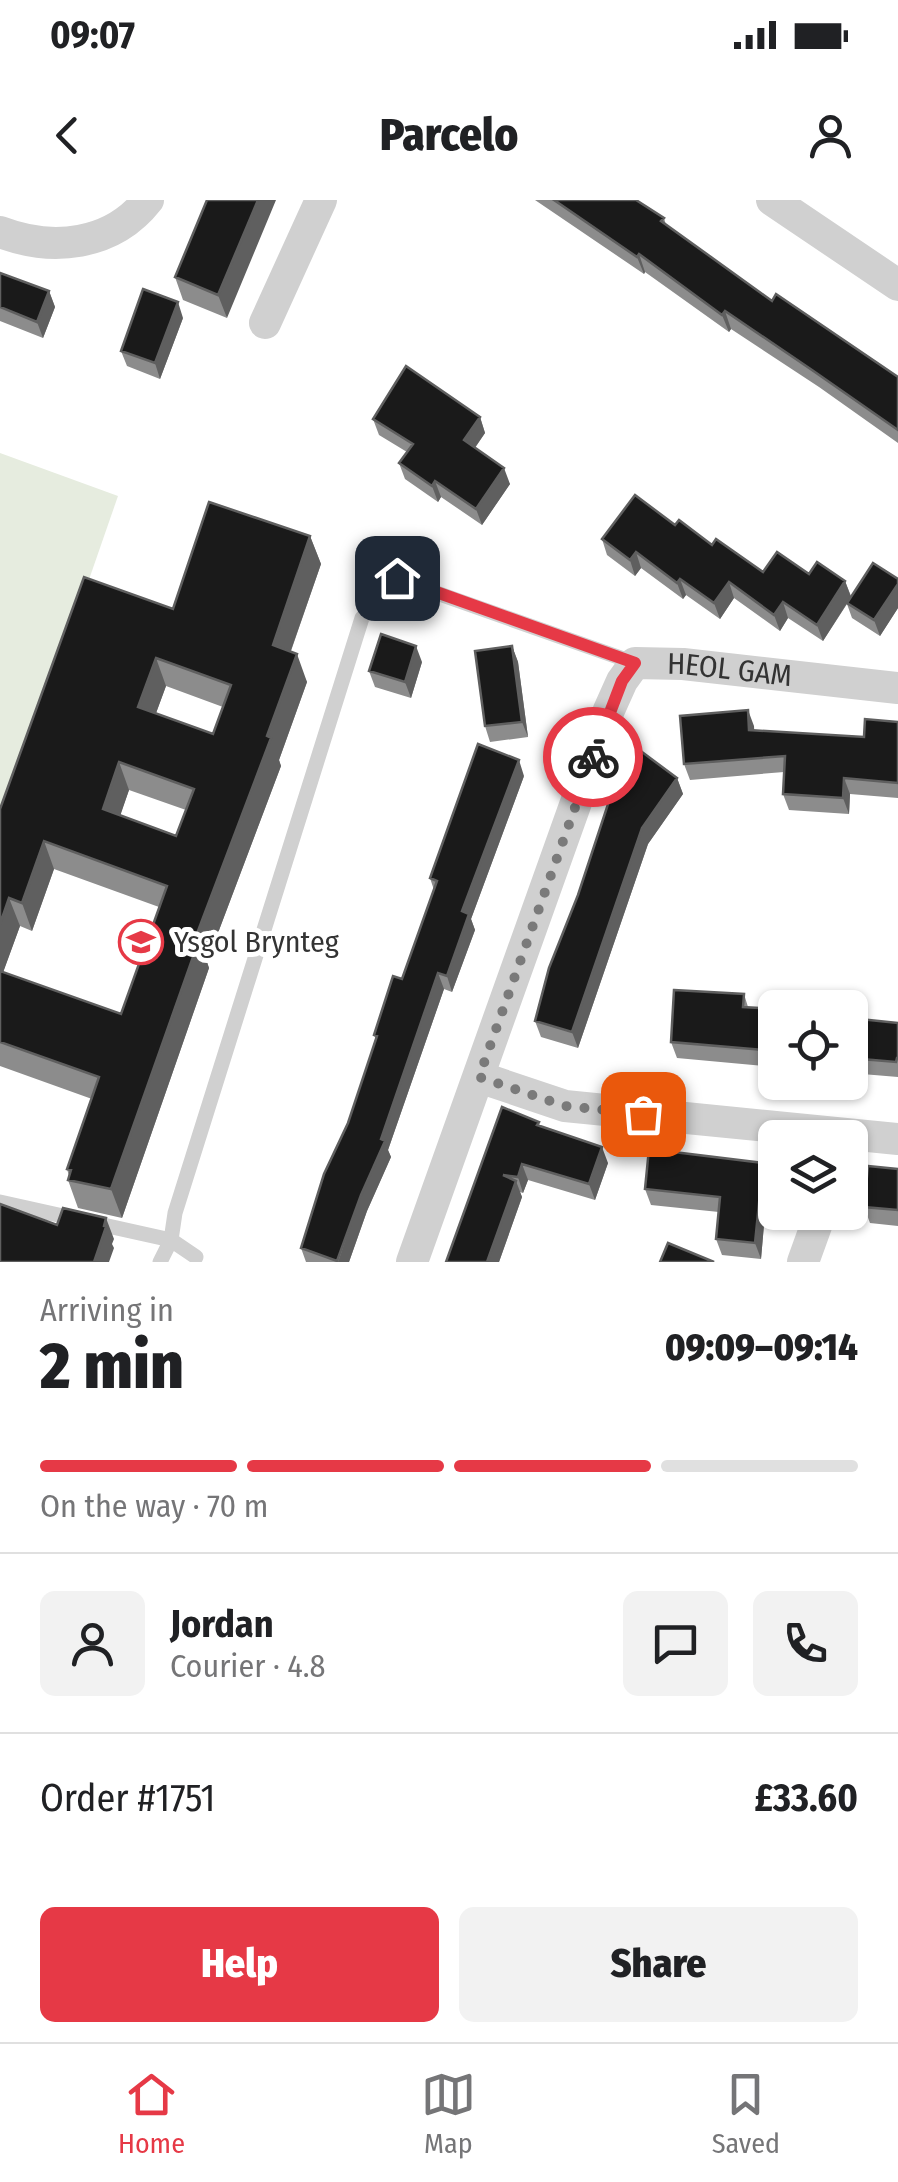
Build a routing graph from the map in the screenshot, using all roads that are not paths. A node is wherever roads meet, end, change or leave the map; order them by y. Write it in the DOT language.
graph roads {
  1 [pos="148,200"];
  2 [pos="772,200"];
  3 [pos="311,203"];
  4 [pos="0,232"];
  5 [pos="898,285"];
  6 [pos="266,323"];
  7 [pos="635,663"];
  8 [pos="898,688"];
  9 [pos="479,1077"];
  10 [pos="758,1126"];
  11 [pos="868,1137"];
  12 [pos="898,1139"];
  13 [pos="0,1202"];
  14 [pos="815,1230"];
  15 [pos="172,1240"];
  16 [pos="196,1257"];
  17 [pos="160,1262"];
  18 [pos="412,1262"];
  19 [pos="803,1262"];
  1 -- 4 [label="street"];
  2 -- 5 [label="street"];
  3 -- 6 [label="street"];
  7 -- 8 [label="street, HEOL GAM"];
  7 -- 9 [label="street"];
  7 -- 15 [label="lane, HEOL GAM"];
  9 -- 10 [label="street"];
  9 -- 18 [label="street"];
  11 -- 12 [label="street"];
  13 -- 15 [label="lane"];
  14 -- 19 [label="street"];
  15 -- 16 [label="lane"];
  15 -- 17 [label="lane"];
}
